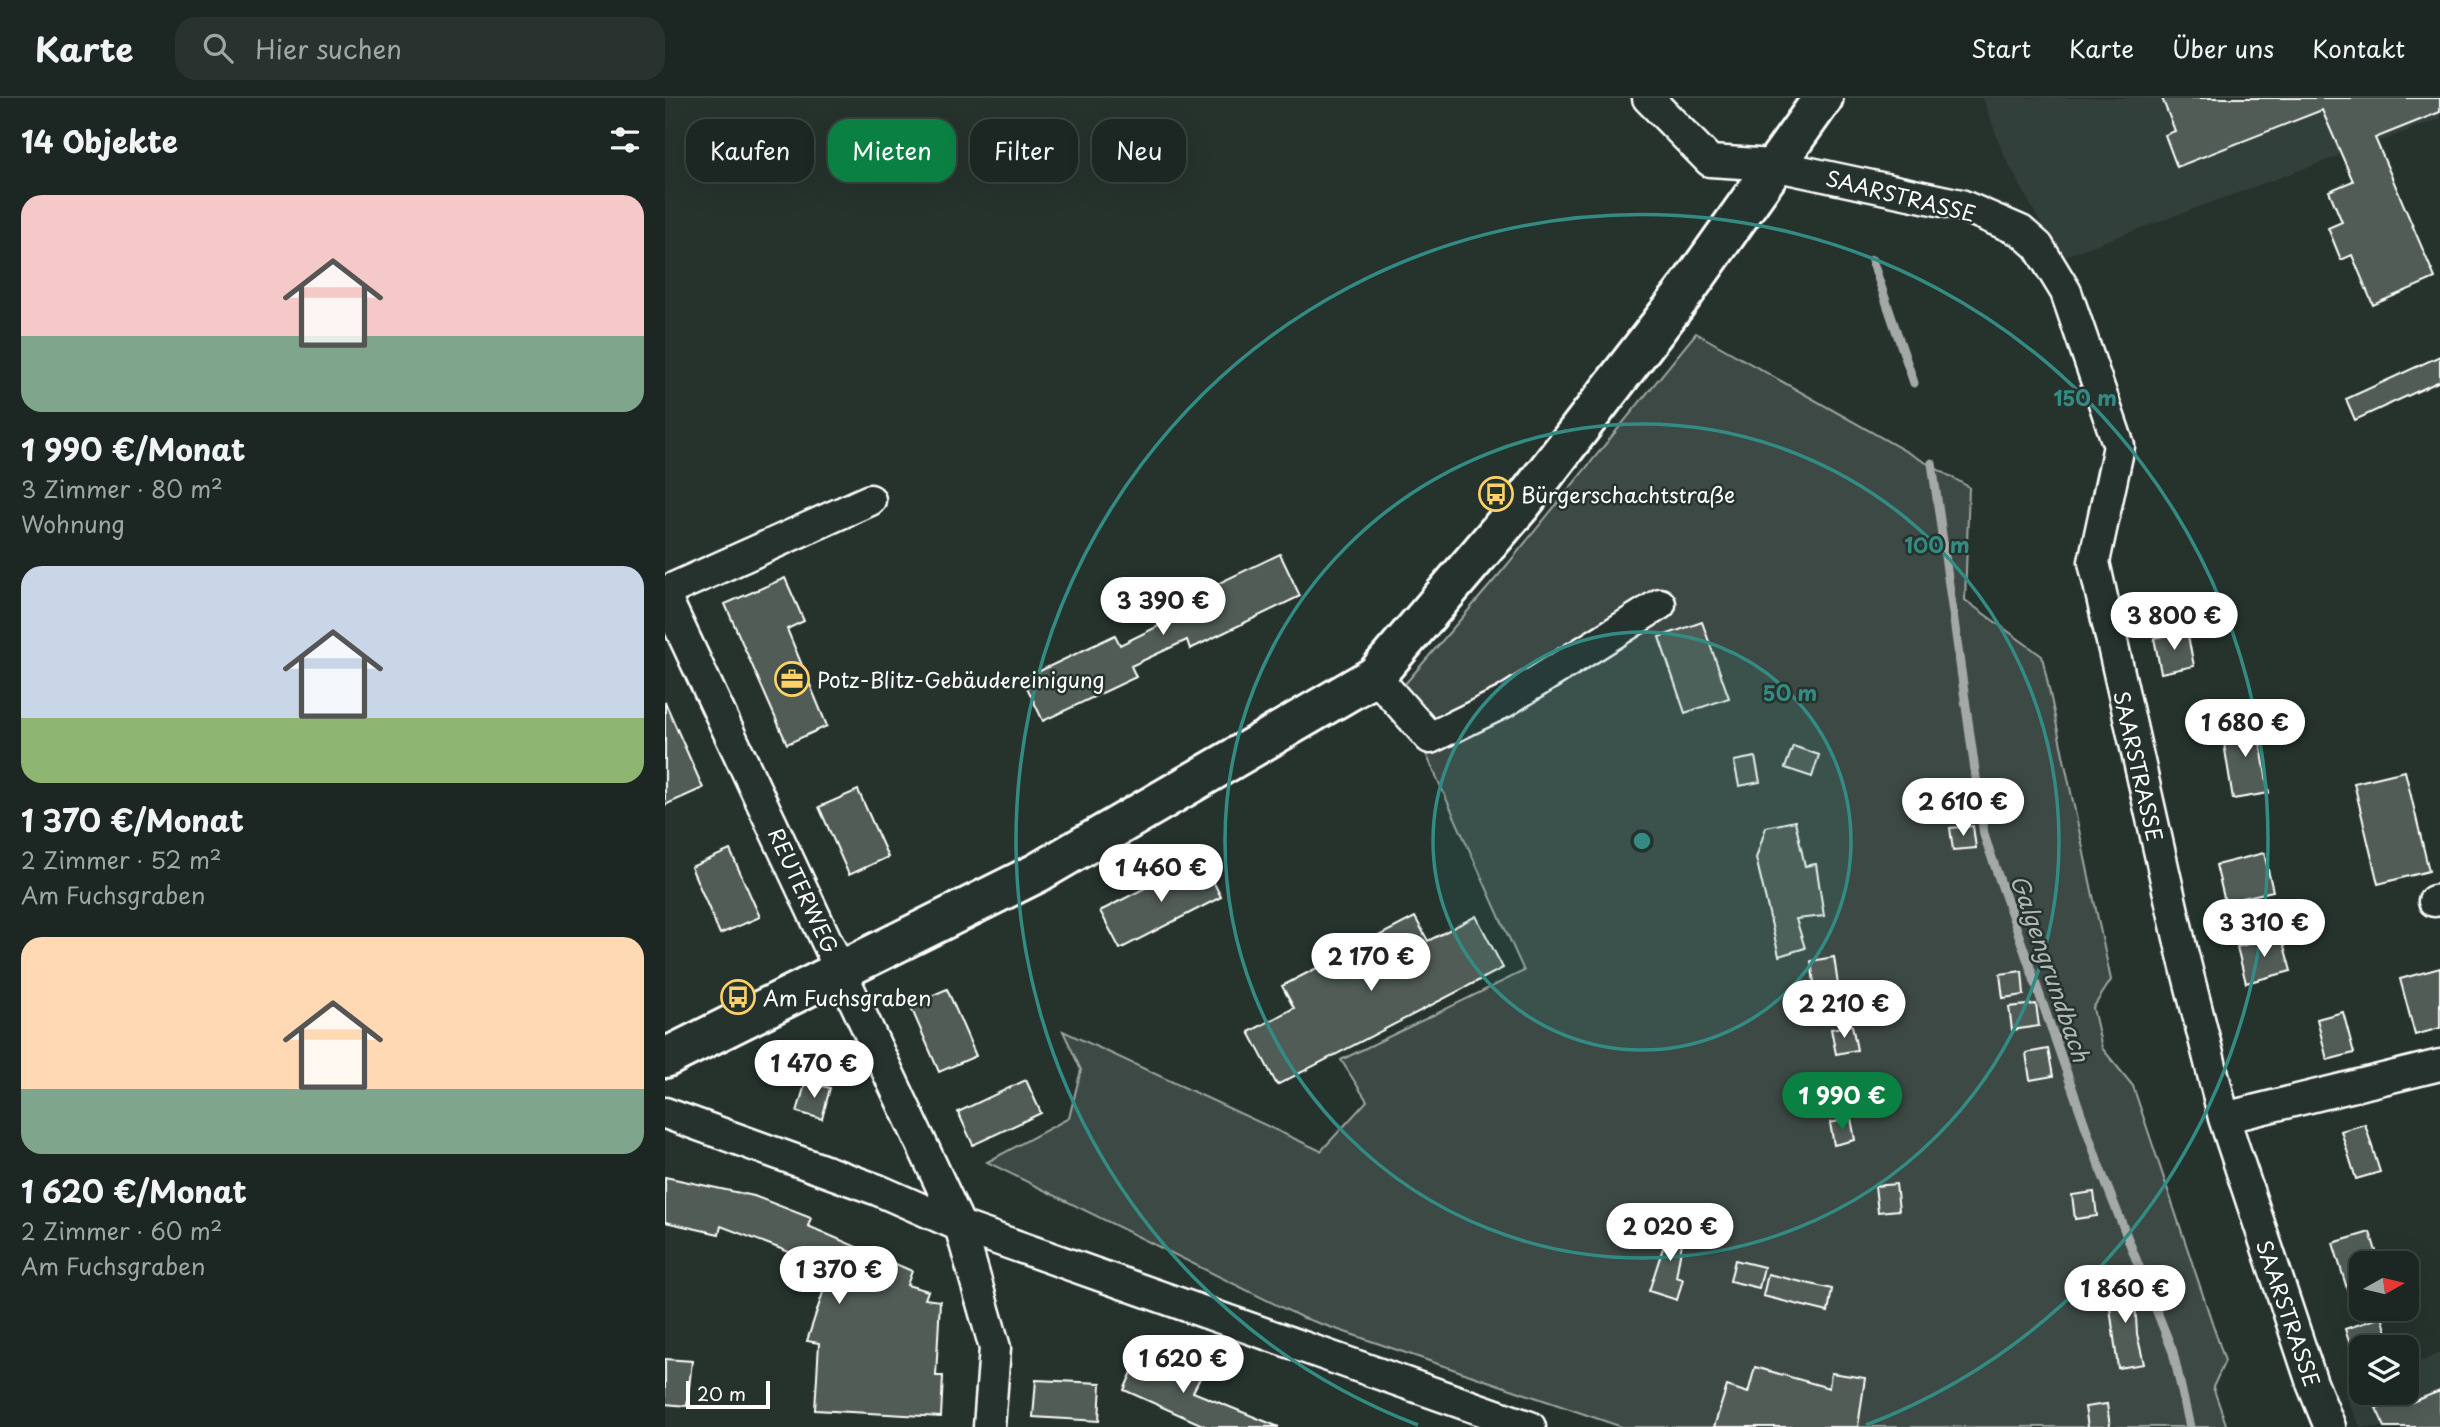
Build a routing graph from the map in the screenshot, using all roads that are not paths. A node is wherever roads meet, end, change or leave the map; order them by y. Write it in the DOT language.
graph roads {
  1 [pos="1648,98"];
  2 [pos="1823,98"];
  3 [pos="1773,165"];
  4 [pos="870,500"];
  5 [pos="665,594"];
  6 [pos="1660,604"];
  7 [pos="1375,676"];
  8 [pos="842,971"];
  9 [pos="665,1058"];
  10 [pos="2440,1065"];
  11 [pos="665,1113"];
  12 [pos="2224,1118"];
  13 [pos="960,1226"];
  14 [pos="989,1427"];
  15 [pos="1530,1427"];
  16 [pos="2330,1427"];
  1 -- 3 [label="street"];
  2 -- 3 [label="main road"];
  3 -- 7 [label="main road"];
  3 -- 12 [label="street, SAARSTRASSE"];
  4 -- 5 [label="street"];
  5 -- 8 [label="street, REUTERWEG"];
  6 -- 7 [label="street"];
  7 -- 8 [label="main road"];
  8 -- 9 [label="main road"];
  8 -- 13 [label="street, REUTERWEG"];
  10 -- 12 [label="street"];
  11 -- 13 [label="street"];
  12 -- 16 [label="street, SAARSTRASSE"];
  13 -- 14 [label="street, REUTERWEG"];
  13 -- 15 [label="street"];
}
